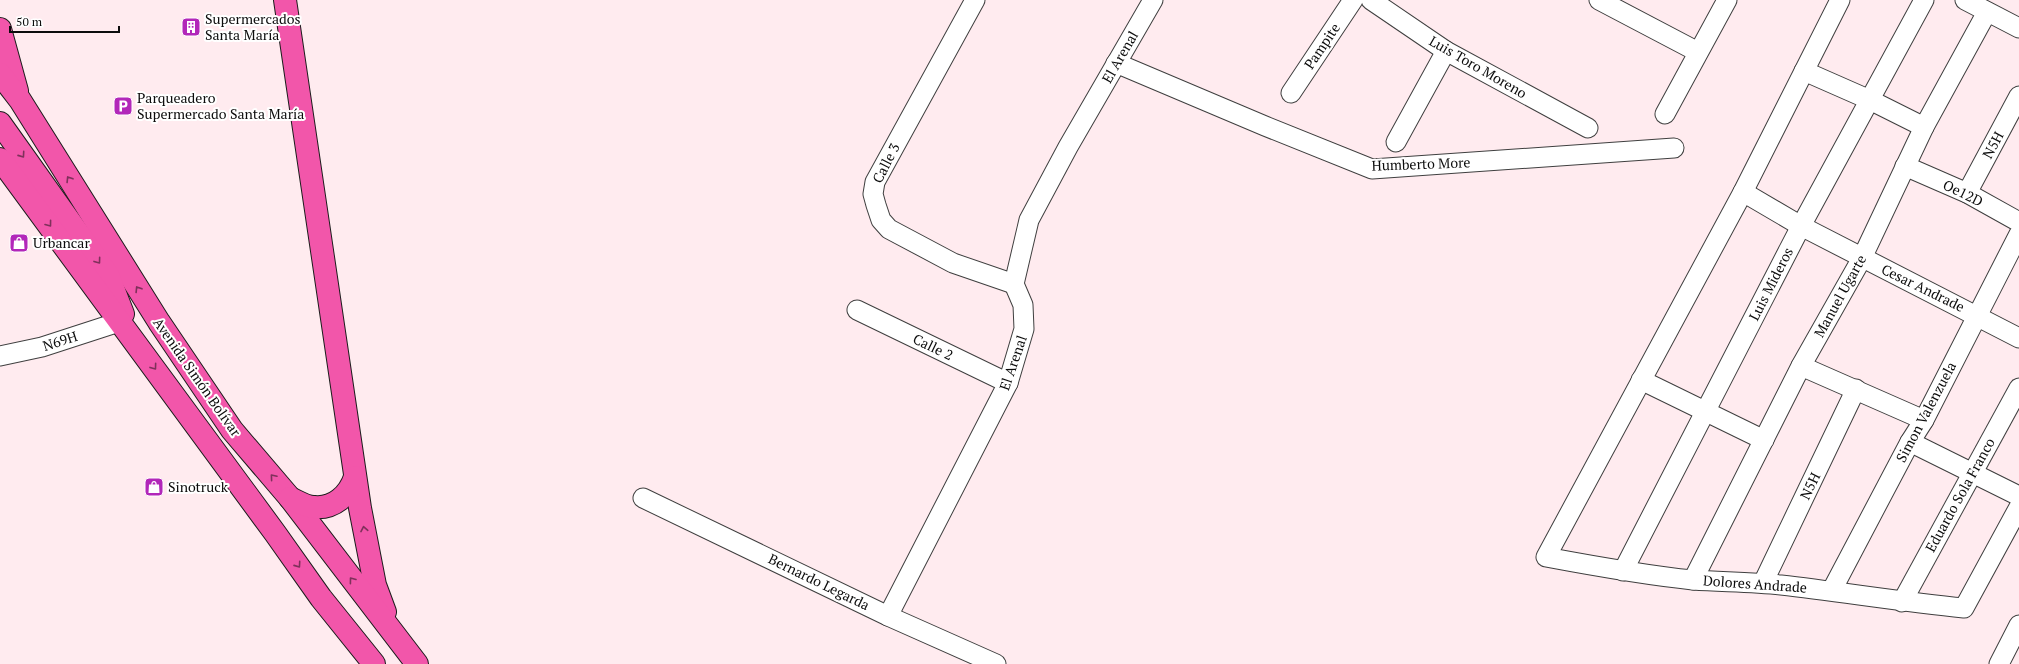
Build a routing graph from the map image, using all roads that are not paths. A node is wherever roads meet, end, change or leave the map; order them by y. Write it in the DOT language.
graph roads {
  1 [pos="285,0"];
  2 [pos="976,0"];
  3 [pos="1153,0"];
  4 [pos="1353,0"];
  5 [pos="1371,0"];
  6 [pos="1599,0"];
  7 [pos="1727,0"];
  8 [pos="1840,0"];
  9 [pos="1924,0"];
  10 [pos="1965,0"];
  11 [pos="1987,12"];
  12 [pos="2019,28"];
  13 [pos="0,29"];
  14 [pos="1446,50"];
  15 [pos="1698,52"];
  16 [pos="1116,63"];
  17 [pos="1804,71"];
  18 [pos="0,74"];
  19 [pos="1291,93"];
  20 [pos="2019,96"];
  21 [pos="20,100"];
  22 [pos="1870,100"];
  23 [pos="1665,114"];
  24 [pos="0,123"];
  25 [pos="1924,127"];
  26 [pos="1588,128"];
  27 [pos="1396,142"];
  28 [pos="1674,148"];
  29 [pos="0,159"];
  30 [pos="1905,166"];
  31 [pos="1742,192"];
  32 [pos="1967,193"];
  33 [pos="2019,222"];
  34 [pos="1801,226"];
  35 [pos="2019,234"];
  36 [pos="1862,258"];
  37 [pos="1014,284"];
  38 [pos="857,310"];
  39 [pos="1978,316"];
  40 [pos="125,329"];
  41 [pos="2019,338"];
  42 [pos="0,356"];
  43 [pos="1801,366"];
  44 [pos="1641,380"];
  45 [pos="1008,383"];
  46 [pos="2019,388"];
  47 [pos="1856,390"];
  48 [pos="1705,413"];
  49 [pos="1924,420"];
  50 [pos="1764,440"];
  51 [pos="1910,442"];
  52 [pos="1972,473"];
  53 [pos="355,478"];
  54 [pos="2019,496"];
  55 [pos="290,498"];
  56 [pos="643,498"];
  57 [pos="2019,507"];
  58 [pos="1623,571"];
  59 [pos="1693,580"];
  60 [pos="1763,583"];
  61 [pos="1832,590"];
  62 [pos="1902,602"];
  63 [pos="888,616"];
  64 [pos="2019,625"];
  65 [pos="392,634"];
  66 [pos="374,664"];
  67 [pos="417,664"];
  68 [pos="996,664"];
  69 [pos="1999,664"];
  1 -- 53 [label="highway"];
  2 -- 37 [label="street, Calle 3"];
  3 -- 16 [label="street, El Arenal"];
  4 -- 19 [label="street, Pampite"];
  5 -- 14 [label="street, Luis Toro Moreno"];
  6 -- 15 [label="street"];
  7 -- 15 [label="street"];
  8 -- 17 [label="street"];
  9 -- 22 [label="street, Luis Mideros"];
  10 -- 11 [label="street"];
  11 -- 12 [label="street"];
  11 -- 25 [label="street, Manuel Ugarte"];
  13 -- 21 [label="highway"];
  14 -- 26 [label="street, Luis Toro Moreno"];
  14 -- 27 [label="street"];
  15 -- 23 [label="street"];
  16 -- 28 [label="street, Humberto More"];
  16 -- 37 [label="street, El Arenal"];
  17 -- 22 [label="street"];
  17 -- 31 [label="street"];
  18 -- 21 [label="highway, Avenida Simón Bolívar"];
  20 -- 32 [label="street, N5H"];
  55 -- 21 [label="highway, Avenida Simón Bolívar, one-way"];
  22 -- 25 [label="street"];
  22 -- 34 [label="street, Luis Mideros"];
  24 -- 40 [label="highway, one-way"];
  25 -- 30 [label="street, Manuel Ugarte"];
  29 -- 40 [label="highway, Avenida Simón Bolívar, one-way"];
  30 -- 32 [label="street, Oe12D"];
  30 -- 36 [label="street, Manuel Ugarte"];
  31 -- 34 [label="street, Cesar Andrade"];
  31 -- 44 [label="street"];
  32 -- 33 [label="street, Oe12D"];
  34 -- 36 [label="street, Cesar Andrade"];
  34 -- 48 [label="street, Luis Mideros"];
  35 -- 39 [label="street, Simon Valenzuela"];
  36 -- 39 [label="street, Cesar Andrade"];
  36 -- 43 [label="street, Manuel Ugarte"];
  37 -- 45 [label="street, El Arenal"];
  38 -- 45 [label="street, Calle 2"];
  39 -- 41 [label="street, Cesar Andrade"];
  39 -- 49 [label="street, Simon Valenzuela"];
  40 -- 42 [label="street, N69H"];
  40 -- 66 [label="highway, Avenida Simón Bolívar, one-way"];
  43 -- 47 [label="street"];
  43 -- 50 [label="street, Manuel Ugarte"];
  44 -- 48 [label="street"];
  44 -- 58 [label="street, Dolores Andrade"];
  45 -- 63 [label="street, El Arenal"];
  46 -- 52 [label="street, Eduardo Sola Franco"];
  47 -- 49 [label="street"];
  47 -- 60 [label="street, N5H"];
  48 -- 50 [label="street"];
  48 -- 58 [label="street, Luis Mideros"];
  49 -- 51 [label="street, Simon Valenzuela"];
  50 -- 59 [label="street, Manuel Ugarte"];
  51 -- 52 [label="street"];
  51 -- 61 [label="street, Simon Valenzuela"];
  52 -- 54 [label="street"];
  52 -- 62 [label="street, Eduardo Sola Franco"];
  53 -- 55 [label="highway"];
  65 -- 53 [label="highway, one-way"];
  65 -- 55 [label="highway, Avenida Simón Bolívar, one-way"];
  56 -- 63 [label="street, Bernardo Legarda"];
  57 -- 62 [label="street, Dolores Andrade"];
  58 -- 59 [label="street, Dolores Andrade"];
  59 -- 60 [label="street, Dolores Andrade"];
  60 -- 61 [label="street, Dolores Andrade"];
  61 -- 62 [label="street, Dolores Andrade"];
  63 -- 68 [label="street, Bernardo Legarda"];
  64 -- 69 [label="street"];
  65 -- 67 [label="highway, Avenida Simón Bolívar"];
}
